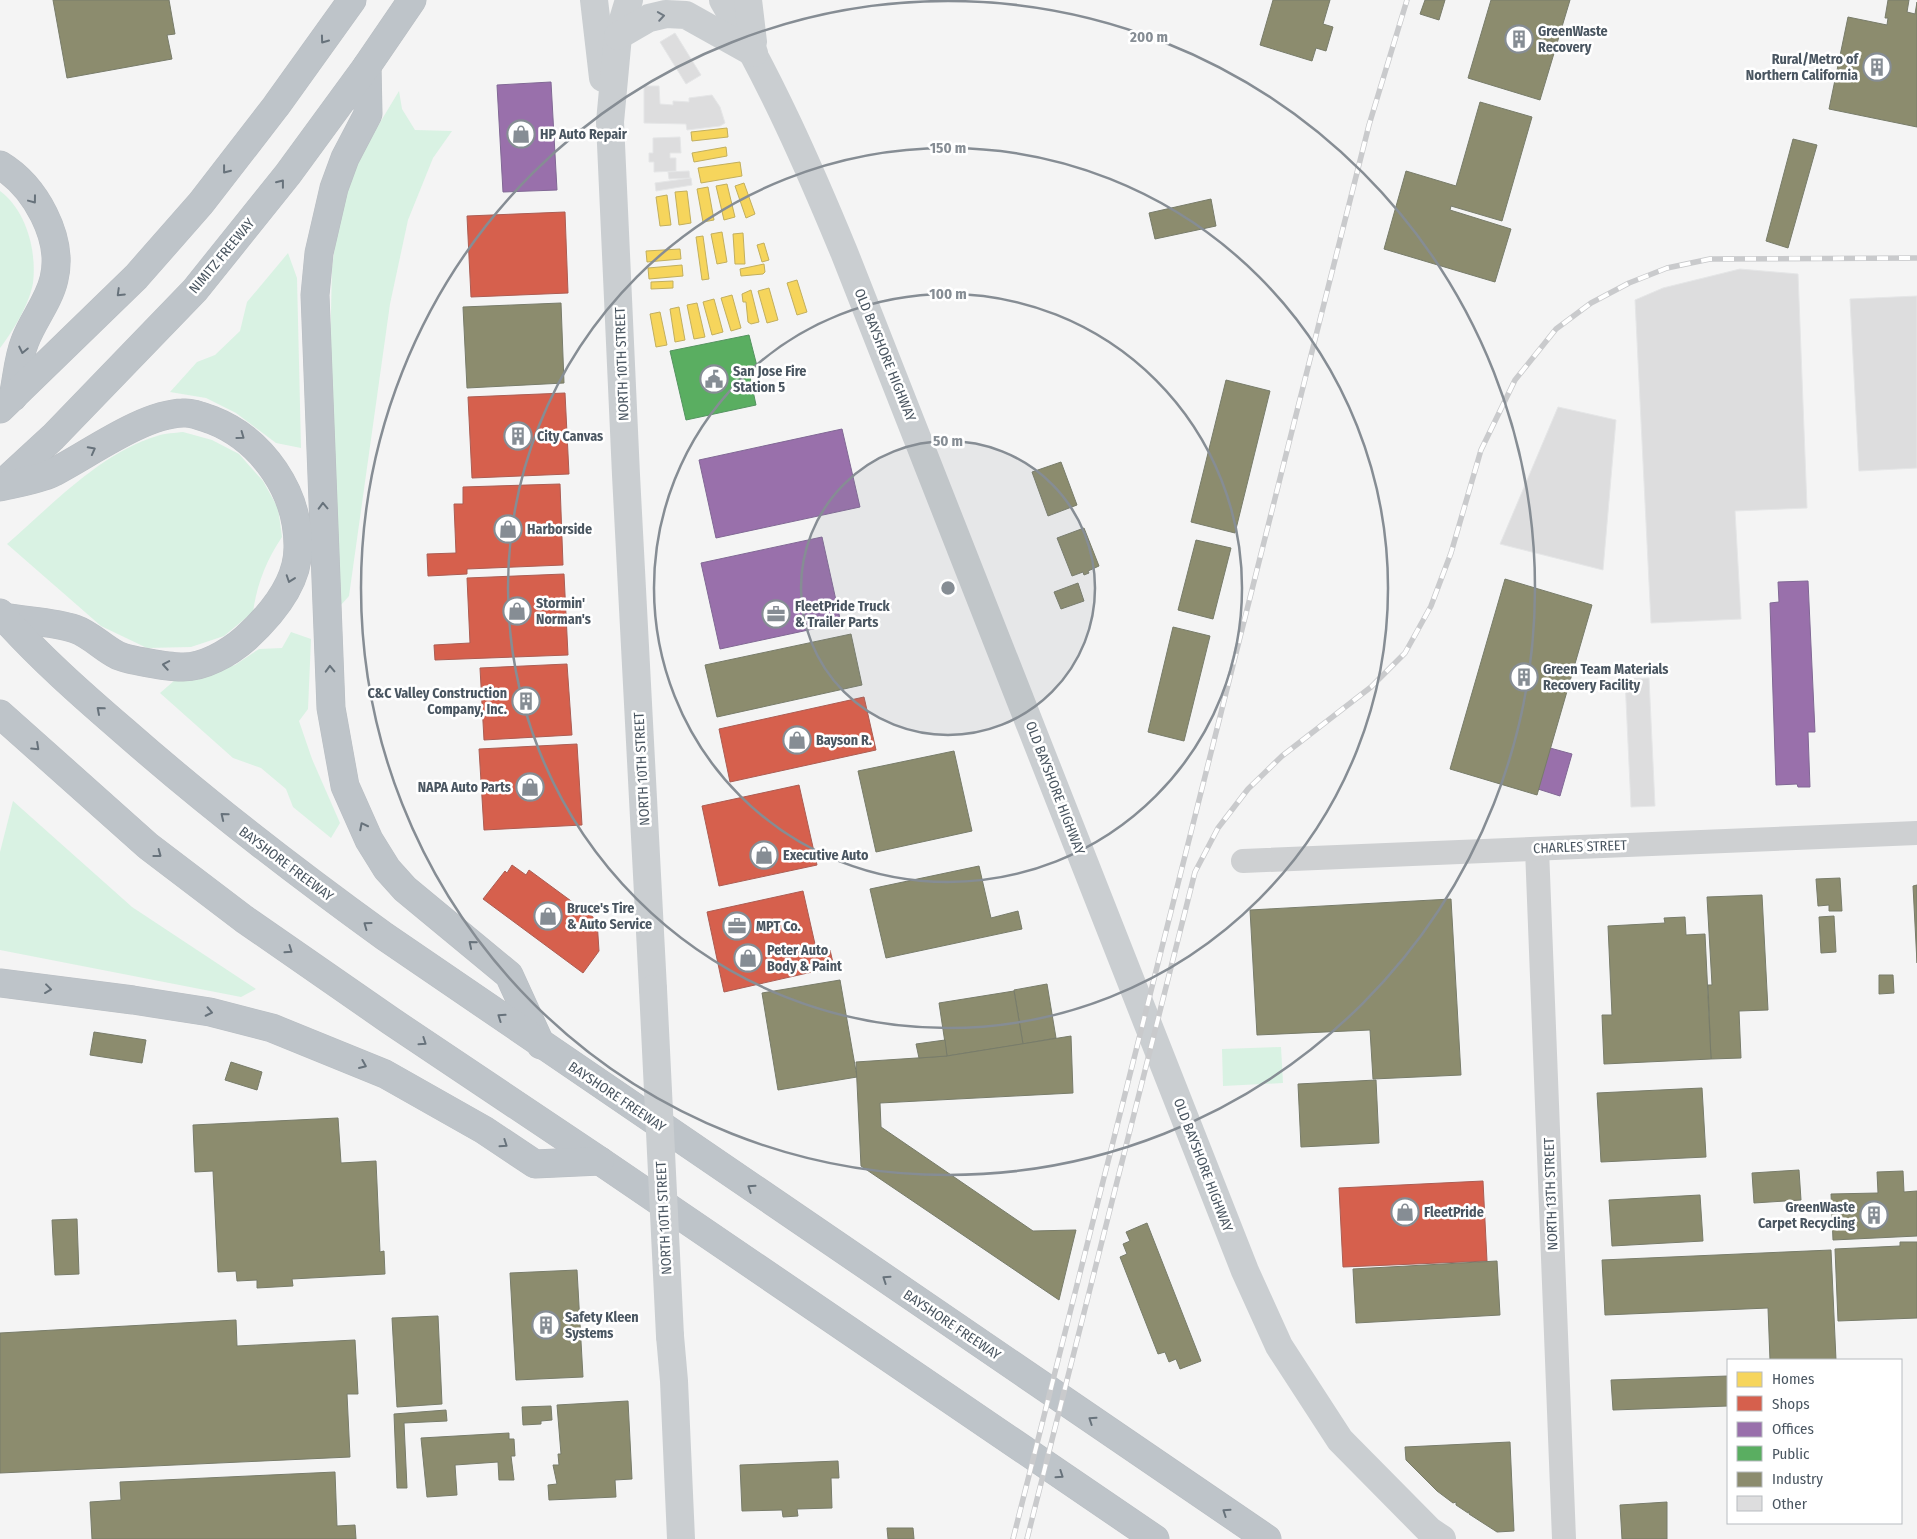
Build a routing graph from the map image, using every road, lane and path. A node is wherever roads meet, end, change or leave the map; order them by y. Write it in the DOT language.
graph roads {
  1 [pos="352,0"];
  2 [pos="412,0"];
  3 [pos="594,0"];
  4 [pos="630,0"];
  5 [pos="723,0"];
  6 [pos="748,0"];
  7 [pos="618,36"];
  8 [pos="755,54"];
  9 [pos="367,66"];
  10 [pos="610,122"];
  11 [pos="0,165"];
  12 [pos="7,403"];
  13 [pos="41,465"];
  14 [pos="0,486"];
  15 [pos="2,615"];
  16 [pos="0,714"];
  17 [pos="1917,833"];
  18 [pos="1537,849"];
  19 [pos="1243,861"];
  20 [pos="0,983"];
  21 [pos="541,1045"];
  22 [pos="600,1161"];
  23 [pos="681,1539"];
  24 [pos="1155,1539"];
  25 [pos="1267,1539"];
  26 [pos="1442,1539"];
  27 [pos="1564,1539"];
  1 -- 12 [label="highway, one-way"];
  2 -- 9 [label="highway, NIMITZ FREEWAY"];
  3 -- 10 [label="main road"];
  4 -- 7 [label="main road, NORTH 10TH STREET"];
  5 -- 8 [label="main road, OLD BAYSHORE HIGHWAY"];
  6 -- 8 [label="main road"];
  7 -- 8 [label="main road, one-way"];
  7 -- 10 [label="main road, NORTH 10TH STREET"];
  8 -- 26 [label="main road, OLD BAYSHORE HIGHWAY"];
  13 -- 9 [label="highway, NIMITZ FREEWAY, one-way"];
  21 -- 9 [label="highway, one-way"];
  10 -- 23 [label="main road, NORTH 10TH STREET, bridge"];
  11 -- 12 [label="highway, one-way"];
  13 -- 14 [label="highway"];
  13 -- 15 [label="highway, one-way"];
  21 -- 15 [label="highway, BAYSHORE FREEWAY, one-way"];
  16 -- 22 [label="highway, one-way"];
  17 -- 18 [label="street, CHARLES STREET"];
  18 -- 19 [label="street, CHARLES STREET"];
  18 -- 27 [label="street, NORTH 13TH STREET"];
  20 -- 22 [label="highway, one-way"];
  25 -- 21 [label="highway, BAYSHORE FREEWAY, one-way"];
  22 -- 24 [label="highway, one-way"];
}
